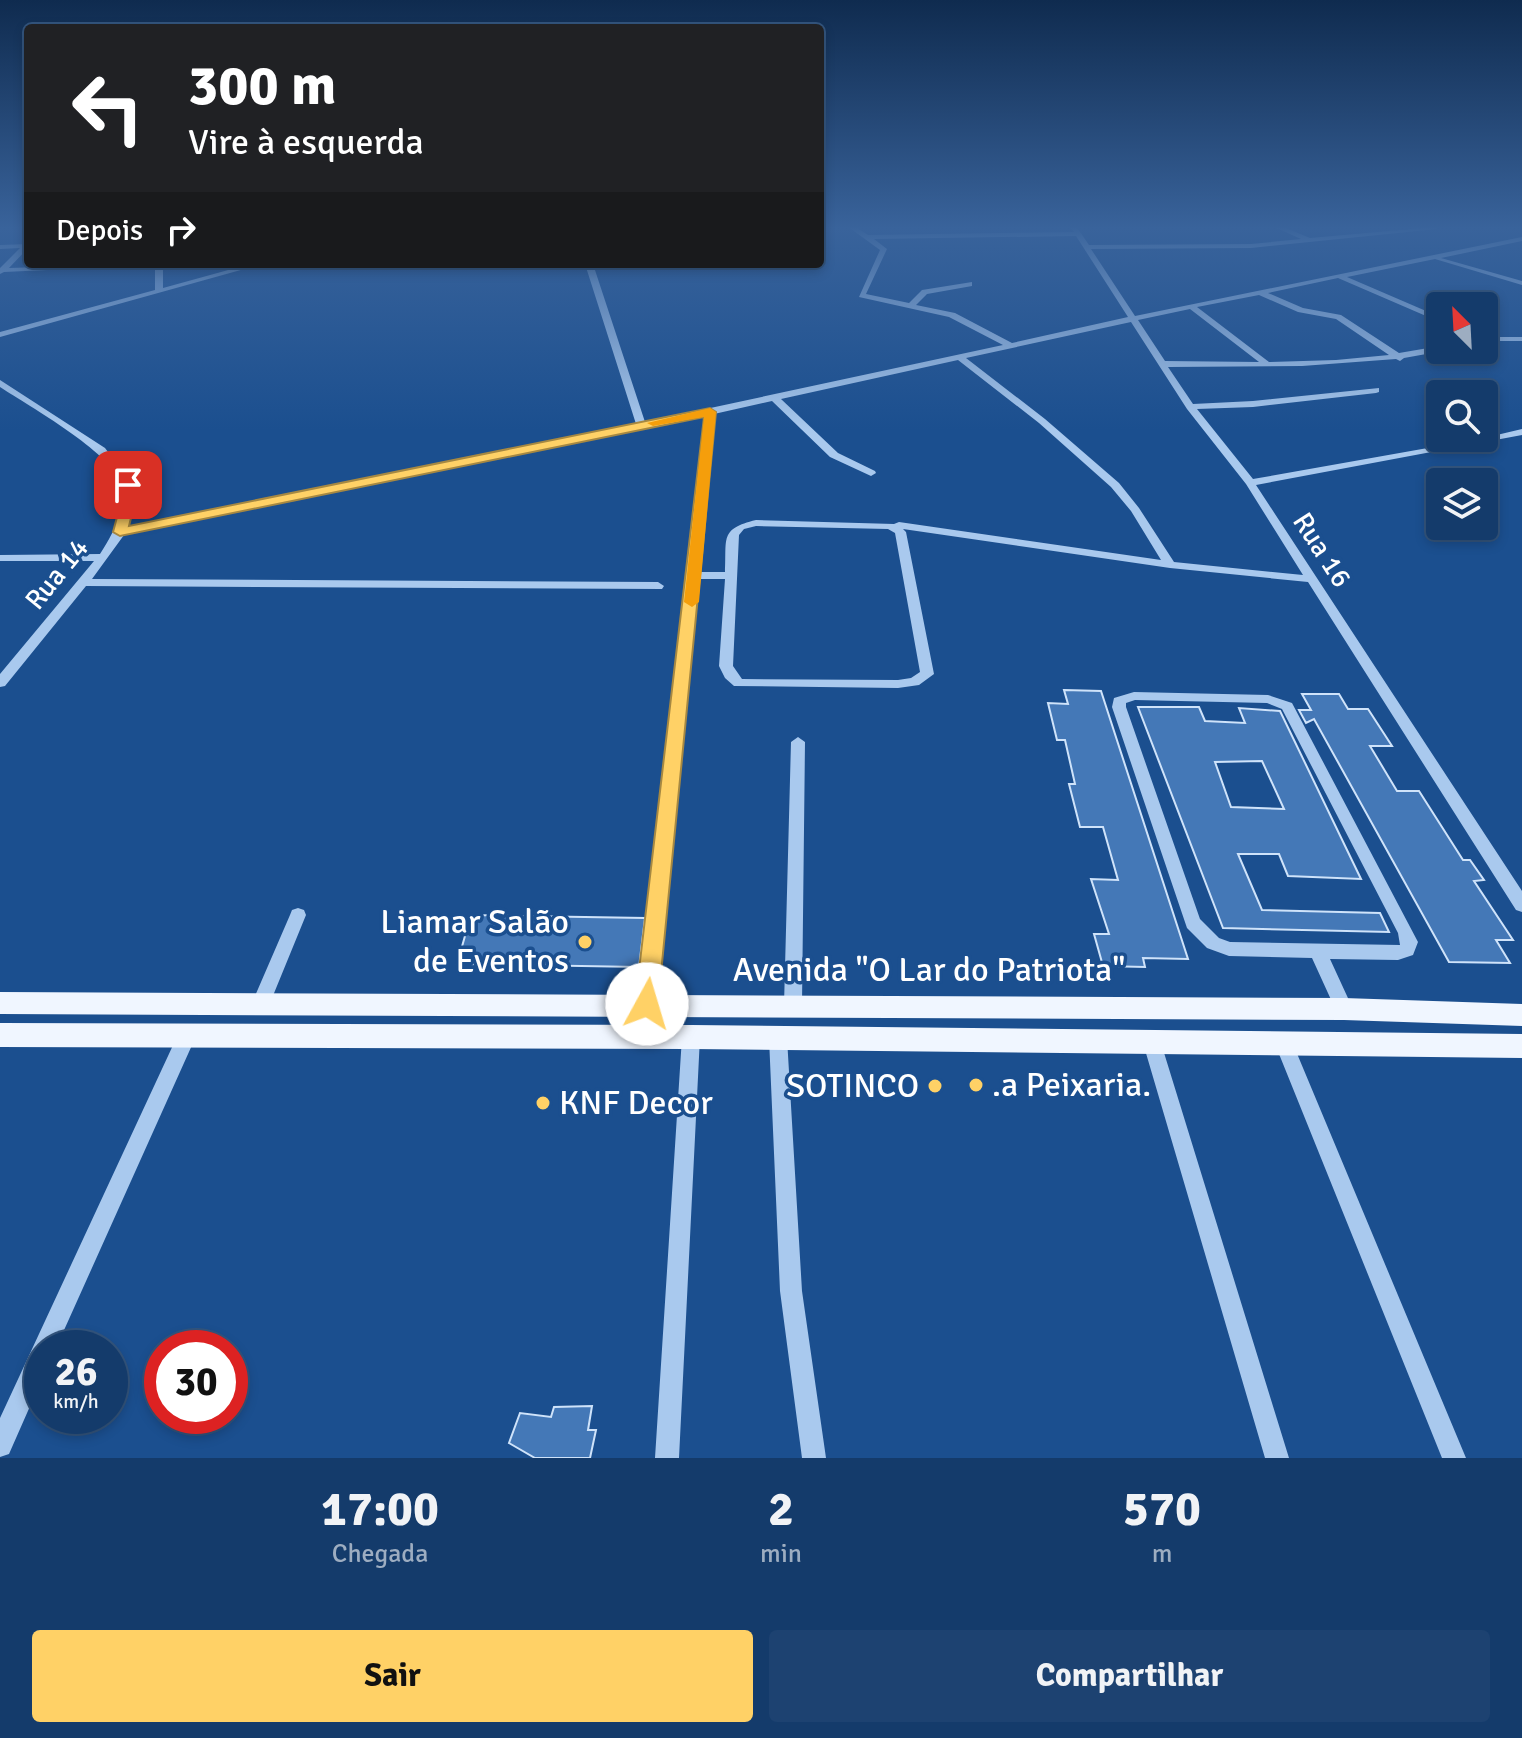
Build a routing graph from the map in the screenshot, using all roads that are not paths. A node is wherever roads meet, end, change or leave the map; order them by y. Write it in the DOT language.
graph roads {
  1 [pos="151,294"];
  2 [pos="599,294"];
  3 [pos="862,294"];
  4 [pos="923,294"];
  5 [pos="1117,294"];
  6 [pos="1255,294"];
  7 [pos="1263,294"];
  8 [pos="1380,294"];
  9 [pos="912,304"];
  10 [pos="1191,306"];
  11 [pos="1426,314"];
  12 [pos="1134,319"];
  13 [pos="0,335"];
  14 [pos="1522,339"];
  15 [pos="1499,341"];
  16 [pos="1011,346"];
  17 [pos="1522,349"];
  18 [pos="1426,352"];
  19 [pos="959,357"];
  20 [pos="1400,358"];
  21 [pos="1163,364"];
  22 [pos="1267,364"];
  23 [pos="0,383"];
  24 [pos="1376,390"];
  25 [pos="774,398"];
  26 [pos="1190,407"];
  27 [pos="710,412"];
  28 [pos="641,425"];
  29 [pos="1522,432"];
  30 [pos="871,473"];
  31 [pos="1250,483"];
  32 [pos="899,525"];
  33 [pos="120,532"];
  34 [pos="103,557"];
  35 [pos="0,558"];
  36 [pos="1170,565"];
  37 [pos="731,575"];
  38 [pos="694,576"];
  39 [pos="1312,579"];
  40 [pos="83,582"];
  41 [pos="658,586"];
  42 [pos="0,683"];
  43 [pos="798,742"];
  44 [pos="1522,905"];
  45 [pos="298,915"];
  46 [pos="1318,951"];
  47 [pos="0,1003"];
  48 [pos="261,1003"];
  49 [pos="647,1004"];
  50 [pos="793,1005"];
  51 [pos="1344,1009"];
  52 [pos="1522,1015"];
  53 [pos="188,1034"];
  54 [pos="0,1035"];
  55 [pos="691,1037"];
  56 [pos="778,1038"];
  57 [pos="1152,1043"];
  58 [pos="1284,1044"];
  59 [pos="1522,1046"];
  60 [pos="52,1330"];
  61 [pos="24,1392"];
  62 [pos="0,1445"];
  63 [pos="667,1458"];
  64 [pos="814,1458"];
  65 [pos="1277,1458"];
  66 [pos="1454,1458"];
  1 -- 13 [label="street"];
  2 -- 28 [label="street"];
  3 -- 9 [label="street"];
  4 -- 9 [label="street"];
  5 -- 12 [label="street, Rua 16"];
  6 -- 10 [label="street"];
  7 -- 20 [label="street"];
  8 -- 11 [label="street"];
  9 -- 16 [label="street"];
  10 -- 12 [label="street"];
  10 -- 22 [label="street"];
  12 -- 16 [label="street"];
  12 -- 21 [label="street, Rua 16"];
  14 -- 15 [label="street"];
  15 -- 17 [label="street"];
  16 -- 19 [label="street"];
  18 -- 20 [label="street"];
  19 -- 25 [label="street"];
  19 -- 36 [label="street"];
  20 -- 22 [label="street"];
  21 -- 22 [label="street"];
  21 -- 26 [label="street, Rua 16"];
  23 -- 33 [label="street, Rua 14"];
  24 -- 26 [label="street"];
  25 -- 27 [label="street"];
  25 -- 30 [label="street"];
  26 -- 31 [label="street, Rua 16"];
  27 -- 28 [label="street"];
  27 -- 38 [label="street"];
  28 -- 33 [label="street"];
  29 -- 31 [label="street"];
  31 -- 39 [label="street, Rua 16"];
  32 -- 36 [label="street"];
  33 -- 34 [label="street, Rua 14"];
  34 -- 35 [label="street"];
  34 -- 40 [label="street, Rua 14"];
  36 -- 39 [label="street"];
  37 -- 37 [label="street"];
  37 -- 38 [label="street"];
  38 -- 49 [label="street"];
  39 -- 44 [label="street, Rua 16"];
  40 -- 41 [label="street"];
  40 -- 42 [label="street, Rua 14"];
  43 -- 50 [label="street"];
  45 -- 48 [label="street"];
  46 -- 46 [label="street"];
  46 -- 51 [label="street"];
  47 -- 48 [label="main road, Avenida \"O Lar do Patriota\""];
  48 -- 49 [label="main road, Avenida \"O Lar do Patriota\""];
  49 -- 50 [label="main road, Avenida \"O Lar do Patriota\""];
  50 -- 51 [label="main road, Avenida \"O Lar do Patriota\""];
  51 -- 52 [label="main road, Avenida \"O Lar do Patriota\""];
  53 -- 54 [label="main road"];
  53 -- 55 [label="main road"];
  53 -- 60 [label="street"];
  55 -- 56 [label="main road"];
  55 -- 63 [label="street"];
  56 -- 57 [label="main road"];
  56 -- 64 [label="street"];
  57 -- 58 [label="main road"];
  57 -- 65 [label="street"];
  58 -- 59 [label="main road"];
  58 -- 66 [label="street"];
  61 -- 62 [label="street"];
}
